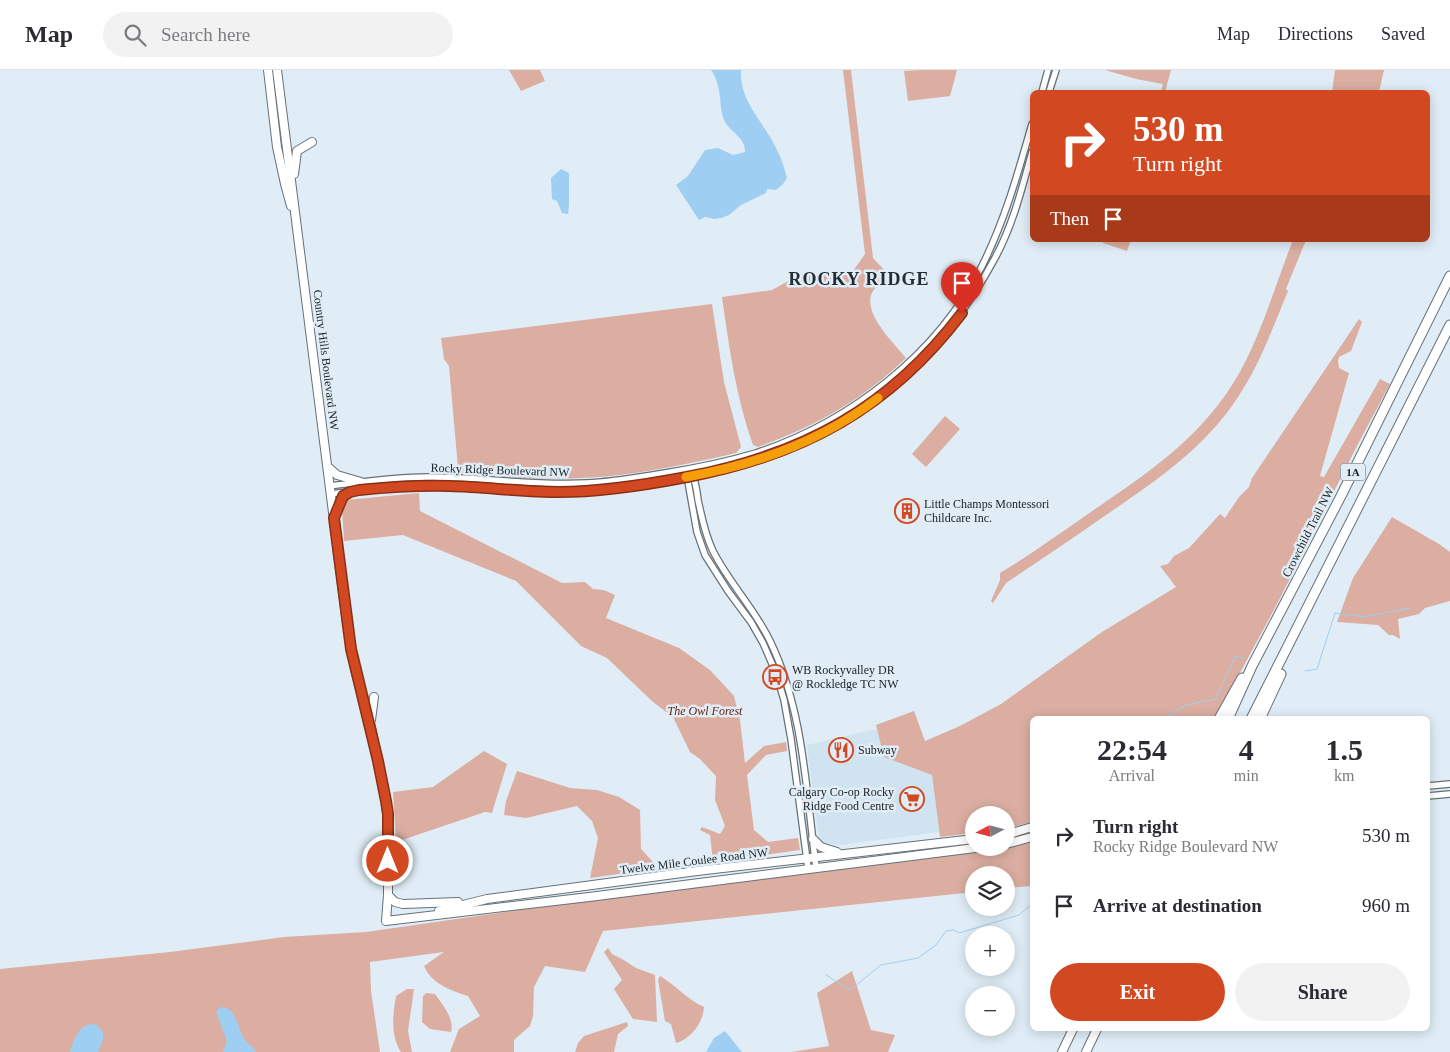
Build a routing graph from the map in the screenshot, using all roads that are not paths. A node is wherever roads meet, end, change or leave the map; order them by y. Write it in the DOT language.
graph roads {
  1 [pos="268,70"];
  2 [pos="277,70"];
  3 [pos="1048,70"];
  4 [pos="1056,70"];
  5 [pos="1043,90"];
  6 [pos="1050,90"];
  7 [pos="1030,131"];
  8 [pos="312,142"];
  9 [pos="1030,160"];
  10 [pos="293,191"];
  11 [pos="297,229"];
  12 [pos="1450,276"];
  13 [pos="1450,325"];
  14 [pos="328,467"];
  15 [pos="688,469"];
  16 [pos="690,477"];
  17 [pos="361,482"];
  18 [pos="331,490"];
  19 [pos="350,492"];
  20 [pos="334,518"];
  21 [pos="1318,590"];
  22 [pos="1252,666"];
  23 [pos="374,698"];
  24 [pos="1221,716"];
  25 [pos="1231,716"];
  26 [pos="1253,716"];
  27 [pos="1261,716"];
  28 [pos="371,728"];
  29 [pos="1450,784"];
  30 [pos="1430,786"];
  31 [pos="1450,794"];
  32 [pos="1430,796"];
  33 [pos="1030,828"];
  34 [pos="1015,832"];
  35 [pos="1030,838"];
  36 [pos="813,839"];
  37 [pos="965,840"];
  38 [pos="1015,842"];
  39 [pos="965,849"];
  40 [pos="844,853"];
  41 [pos="811,858"];
  42 [pos="812,868"];
  43 [pos="388,895"];
  44 [pos="475,901"];
  45 [pos="420,917"];
  46 [pos="1067,1031"];
  47 [pos="1072,1031"];
  48 [pos="1096,1031"];
  49 [pos="1057,1052"];
  50 [pos="1062,1052"];
  51 [pos="1086,1052"];
  1 -- 11 [label="main road, Country Hills Boulevard NW"];
  2 -- 10 [label="main road, Country Hills Boulevard NW"];
  3 -- 5 [label="street"];
  4 -- 6 [label="street"];
  7 -- 15 [label="street, Rocky Ridge Boulevard NW"];
  8 -- 10 [label="main road"];
  9 -- 16 [label="street, Rocky Ridge Boulevard NW"];
  10 -- 11 [label="main road, Country Hills Boulevard NW"];
  11 -- 14 [label="main road, Country Hills Boulevard NW"];
  12 -- 22 [label="highway, Crowchild Trail NW / 1A"];
  13 -- 21 [label="highway, 1A"];
  14 -- 17 [label="main road"];
  14 -- 18 [label="main road, Country Hills Boulevard NW"];
  15 -- 16 [label="street"];
  15 -- 17 [label="street, Rocky Ridge Boulevard NW"];
  16 -- 19 [label="street, Rocky Ridge Boulevard NW"];
  16 -- 36 [label="street"];
  16 -- 41 [label="street"];
  17 -- 18 [label="street, Rocky Ridge Boulevard NW"];
  18 -- 19 [label="street, Rocky Ridge Boulevard NW"];
  18 -- 20 [label="main road, Country Hills Boulevard NW"];
  19 -- 20 [label="main road"];
  20 -- 28 [label="main road"];
  21 -- 26 [label="highway, 1A"];
  21 -- 27 [label="highway"];
  22 -- 24 [label="highway"];
  22 -- 25 [label="highway, Crowchild Trail NW / 1A"];
  23 -- 28 [label="main road"];
  28 -- 43 [label="main road"];
  29 -- 30 [label="street"];
  31 -- 32 [label="street"];
  33 -- 34 [label="main road"];
  35 -- 38 [label="main road"];
  36 -- 40 [label="main road"];
  36 -- 41 [label="street"];
  37 -- 40 [label="main road, Twelve Mile Coulee Road NW"];
  39 -- 42 [label="main road, Twelve Mile Coulee Road NW"];
  40 -- 41 [label="main road, Twelve Mile Coulee Road NW"];
  41 -- 42 [label="street"];
  41 -- 44 [label="main road, Twelve Mile Coulee Road NW"];
  42 -- 45 [label="main road, Twelve Mile Coulee Road NW"];
  43 -- 44 [label="main road"];
  43 -- 45 [label="main road, Twelve Mile Coulee Road NW"];
  44 -- 45 [label="main road, Twelve Mile Coulee Road NW"];
  46 -- 49 [label="main road"];
  47 -- 50 [label="main road"];
  48 -- 51 [label="main road"];
}
